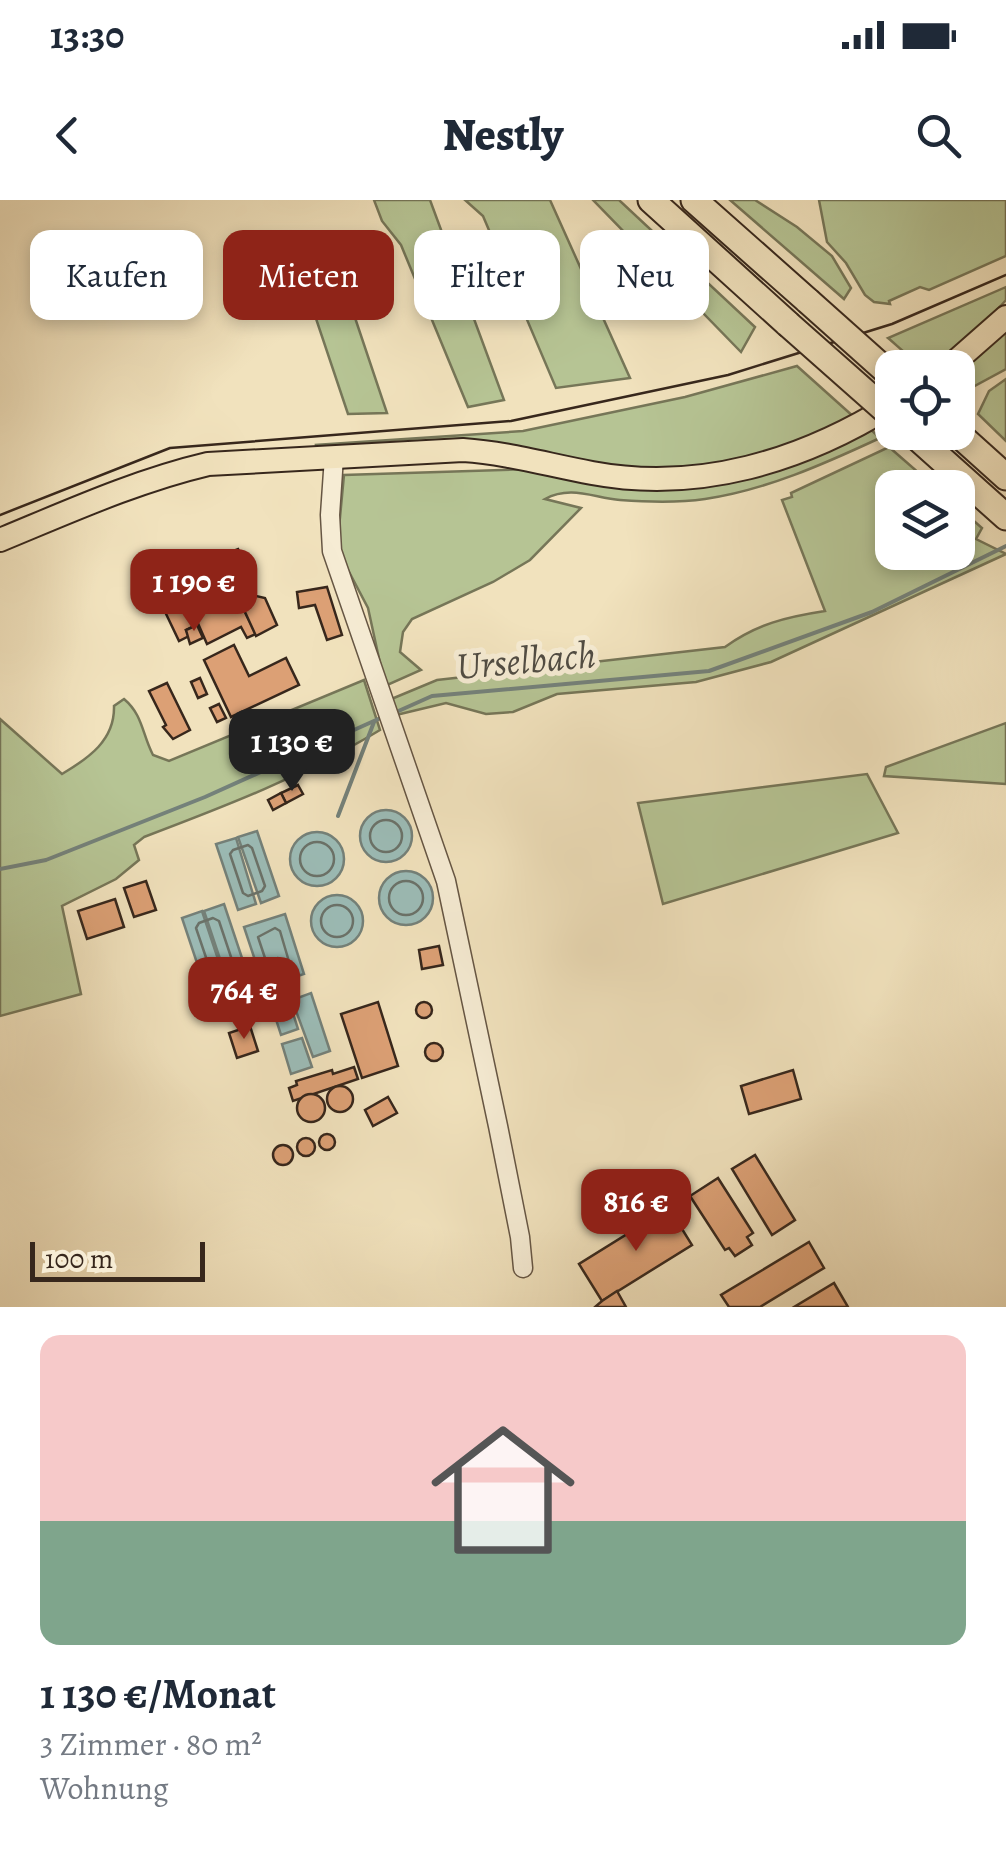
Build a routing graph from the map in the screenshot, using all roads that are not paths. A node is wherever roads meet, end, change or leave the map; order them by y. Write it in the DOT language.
graph roads {
  1 [pos="651,200"];
  2 [pos="694,200"];
  3 [pos="1006,318"];
  4 [pos="969,350"];
  5 [pos="875,361"];
  6 [pos="875,401"];
  7 [pos="875,416"];
  8 [pos="975,449"];
  9 [pos="931,450"];
  10 [pos="334,456"];
  11 [pos="1006,476"];
  12 [pos="1006,517"];
  13 [pos="0,540"];
  14 [pos="522,1268"];
  1 -- 6 [label="highway, bridge"];
  2 -- 5 [label="highway, bridge"];
  3 -- 4 [label="main road"];
  7 -- 10 [label="main road"];
  8 -- 11 [label="highway"];
  9 -- 12 [label="highway"];
  10 -- 13 [label="main road"];
  10 -- 14 [label="street"];
}
